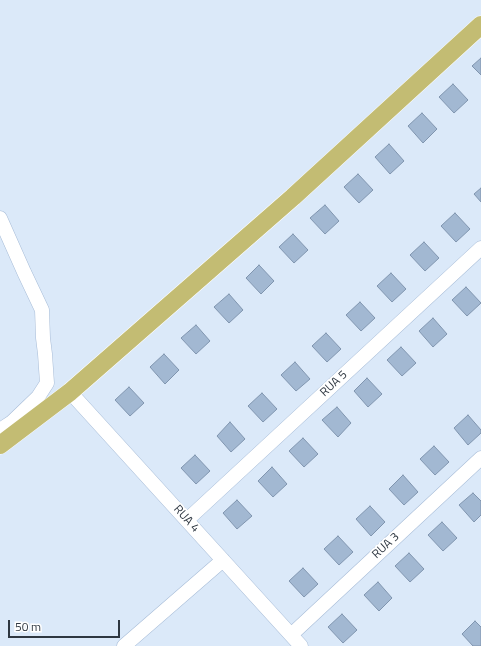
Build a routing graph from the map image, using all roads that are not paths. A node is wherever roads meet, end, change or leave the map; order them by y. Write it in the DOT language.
graph roads {
  1 [pos="481,24"];
  2 [pos="0,218"];
  3 [pos="481,248"];
  4 [pos="70,392"];
  5 [pos="0,430"];
  6 [pos="0,444"];
  7 [pos="481,458"];
  8 [pos="187,520"];
  9 [pos="223,560"];
  10 [pos="291,635"];
  11 [pos="124,646"];
  12 [pos="301,646"];
  1 -- 4 [label="main road"];
  2 -- 5 [label="street"];
  3 -- 8 [label="street, RUA 5"];
  4 -- 6 [label="main road"];
  4 -- 8 [label="street, RUA 4"];
  7 -- 10 [label="street, RUA 3"];
  8 -- 9 [label="street, RUA 4"];
  9 -- 10 [label="street, RUA 4"];
  9 -- 11 [label="street"];
  10 -- 12 [label="street, RUA 4"];
}
